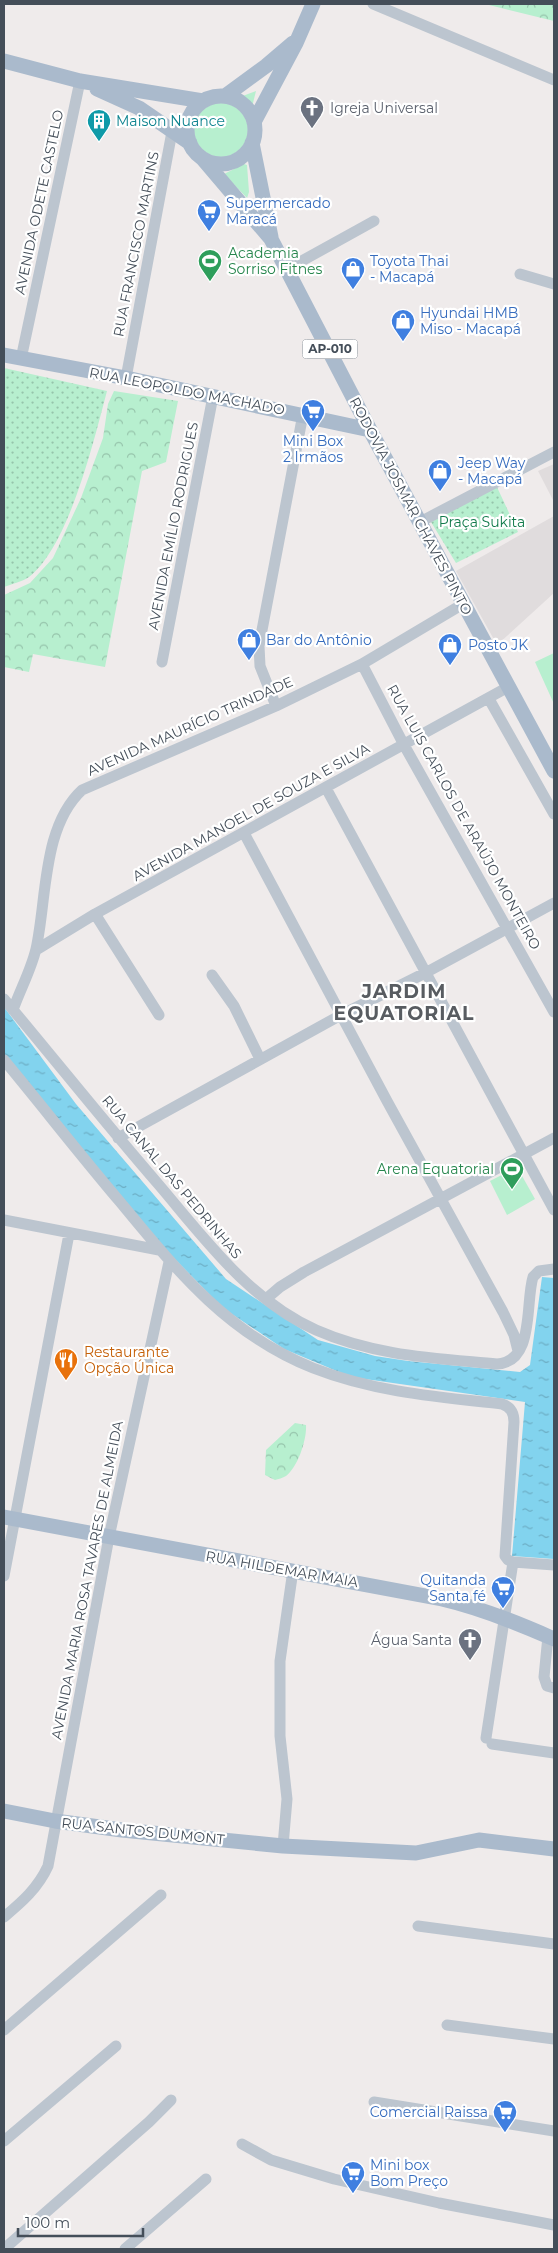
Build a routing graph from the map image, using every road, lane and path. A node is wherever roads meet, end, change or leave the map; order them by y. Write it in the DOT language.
graph roads {
  1 [pos="313,4"];
  2 [pos="373,4"];
  3 [pos="296,40"];
  4 [pos="4,61"];
  5 [pos="80,80"];
  6 [pos="554,80"];
  7 [pos="225,96"];
  8 [pos="203,101"];
  9 [pos="254,122"];
  10 [pos="188,126"];
  11 [pos="173,132"];
  12 [pos="190,143"];
  13 [pos="252,143"];
  14 [pos="202,158"];
  15 [pos="374,221"];
  16 [pos="272,238"];
  17 [pos="289,268"];
  18 [pos="520,274"];
  19 [pos="554,284"];
  20 [pos="4,355"];
  21 [pos="21,359"];
  22 [pos="126,378"];
  23 [pos="213,396"];
  24 [pos="303,414"];
  25 [pos="370,430"];
  26 [pos="554,452"];
  27 [pos="420,522"];
  28 [pos="463,604"];
  29 [pos="162,662"];
  30 [pos="362,664"];
  31 [pos="508,688"];
  32 [pos="486,701"];
  33 [pos="276,706"];
  34 [pos="404,745"];
  35 [pos="554,771"];
  36 [pos="326,788"];
  37 [pos="554,814"];
  38 [pos="244,833"];
  39 [pos="554,904"];
  40 [pos="95,914"];
  41 [pos="508,928"];
  42 [pos="36,950"];
  43 [pos="427,972"];
  44 [pos="212,975"];
  45 [pos="4,999"];
  46 [pos="13,1010"];
  47 [pos="554,1012"];
  48 [pos="159,1015"];
  49 [pos="340,1015"];
  50 [pos="260,1059"];
  51 [pos="4,1064"];
  52 [pos="118,1138"];
  53 [pos="554,1138"];
  54 [pos="525,1154"];
  55 [pos="442,1199"];
  56 [pos="554,1210"];
  57 [pos="4,1220"];
  58 [pos="69,1234"];
  59 [pos="159,1250"];
  60 [pos="169,1262"];
  61 [pos="554,1269"];
  62 [pos="266,1300"];
  63 [pos="519,1353"];
  64 [pos="9,1517"];
  65 [pos="109,1537"];
  66 [pos="512,1562"];
  67 [pos="554,1565"];
  68 [pos="293,1570"];
  69 [pos="4,1576"];
  70 [pos="503,1618"];
  71 [pos="551,1638"];
  72 [pos="554,1688"];
  73 [pos="554,1753"];
  74 [pos="4,1811"];
  75 [pos="55,1821"];
  76 [pos="283,1846"];
  77 [pos="554,1849"];
  78 [pos="161,1895"];
  79 [pos="4,1917"];
  80 [pos="418,1926"];
  81 [pos="554,1944"];
  82 [pos="447,2025"];
  83 [pos="4,2030"];
  84 [pos="554,2039"];
  85 [pos="116,2046"];
  86 [pos="171,2100"];
  87 [pos="374,2102"];
  88 [pos="554,2131"];
  89 [pos="4,2141"];
  90 [pos="242,2144"];
  91 [pos="206,2179"];
  92 [pos="554,2225"];
  93 [pos="4,2249"];
  94 [pos="125,2249"];
  1 -- 3 [label="main road"];
  2 -- 6 [label="street"];
  3 -- 7 [label="main road"];
  3 -- 9 [label="main road"];
  4 -- 5 [label="main road"];
  5 -- 8 [label="main road"];
  5 -- 11 [label="main road"];
  5 -- 21 [label="street, AVENIDA ODETE CASTELO"];
  7 -- 8 [label="main road"];
  7 -- 9 [label="main road"];
  8 -- 10 [label="main road"];
  9 -- 13 [label="main road, AP-010"];
  10 -- 11 [label="street"];
  10 -- 12 [label="main road"];
  11 -- 12 [label="main road"];
  11 -- 22 [label="street, RUA FRANCISCO MARTINS"];
  12 -- 14 [label="main road, AP-010"];
  13 -- 14 [label="main road"];
  13 -- 16 [label="main road, RODOVIA JOSMAR CHAVES PINTO / AP-010"];
  14 -- 16 [label="main road, RODOVIA JOSMAR CHAVES PINTO / AP-010"];
  15 -- 17 [label="street"];
  16 -- 17 [label="main road, RODOVIA JOSMAR CHAVES PINTO / AP-010"];
  17 -- 25 [label="main road, RODOVIA JOSMAR CHAVES PINTO / AP-010"];
  18 -- 19 [label="street"];
  20 -- 21 [label="main road, RUA LEOPOLDO MACHADO"];
  21 -- 22 [label="main road, RUA LEOPOLDO MACHADO"];
  22 -- 23 [label="main road, RUA LEOPOLDO MACHADO"];
  23 -- 24 [label="main road, RUA LEOPOLDO MACHADO"];
  23 -- 29 [label="street, AVENIDA EMÍLIO RODRIGUES"];
  24 -- 25 [label="main road, RUA LEOPOLDO MACHADO"];
  24 -- 33 [label="street"];
  25 -- 27 [label="main road, RODOVIA JOSMAR CHAVES PINTO / AP-010"];
  26 -- 27 [label="street"];
  27 -- 28 [label="main road, RODOVIA JOSMAR CHAVES PINTO / AP-010"];
  28 -- 30 [label="street, AVENIDA MAURÍCIO TRINDADE"];
  28 -- 31 [label="main road, RODOVIA JOSMAR CHAVES PINTO / AP-010"];
  30 -- 33 [label="street, AVENIDA MAURÍCIO TRINDADE"];
  30 -- 34 [label="street, RUA LUIS CARLOS DE ARAÚJO MONTEIRO"];
  31 -- 32 [label="street, AVENIDA MANOEL DE SOUZA E SILVA"];
  31 -- 35 [label="main road, RODOVIA JOSMAR CHAVES PINTO / AP-010"];
  32 -- 34 [label="street, AVENIDA MANOEL DE SOUZA E SILVA"];
  32 -- 37 [label="street"];
  33 -- 42 [label="street, AVENIDA MAURÍCIO TRINDADE"];
  34 -- 36 [label="street, AVENIDA MANOEL DE SOUZA E SILVA"];
  34 -- 41 [label="street, RUA LUIS CARLOS DE ARAÚJO MONTEIRO"];
  36 -- 38 [label="street, AVENIDA MANOEL DE SOUZA E SILVA"];
  36 -- 43 [label="street"];
  38 -- 40 [label="street, AVENIDA MANOEL DE SOUZA E SILVA"];
  38 -- 49 [label="street"];
  39 -- 41 [label="street"];
  40 -- 42 [label="street, AVENIDA MANOEL DE SOUZA E SILVA"];
  40 -- 48 [label="street"];
  41 -- 43 [label="street"];
  41 -- 47 [label="street, RUA LUIS CARLOS DE ARAÚJO MONTEIRO"];
  42 -- 46 [label="street, AVENIDA MAURÍCIO TRINDADE"];
  43 -- 49 [label="street"];
  43 -- 54 [label="street"];
  44 -- 50 [label="street"];
  45 -- 46 [label="street, RUA CANAL DAS PEDRINHAS"];
  46 -- 52 [label="street, RUA CANAL DAS PEDRINHAS"];
  49 -- 50 [label="street"];
  49 -- 55 [label="street"];
  50 -- 52 [label="street"];
  51 -- 59 [label="street"];
  52 -- 62 [label="street, RUA CANAL DAS PEDRINHAS"];
  53 -- 54 [label="street"];
  54 -- 55 [label="street"];
  54 -- 56 [label="street"];
  55 -- 62 [label="street"];
  55 -- 63 [label="street"];
  57 -- 58 [label="street"];
  58 -- 59 [label="street"];
  58 -- 64 [label="street"];
  59 -- 60 [label="street"];
  60 -- 65 [label="street, AVENIDA MARIA ROSA TAVARES DE ALMEIDA"];
  60 -- 66 [label="street"];
  61 -- 63 [label="street"];
  62 -- 63 [label="street, RUA CANAL DAS PEDRINHAS"];
  64 -- 65 [label="main road, RUA HILDEMAR MAIA"];
  64 -- 69 [label="street"];
  65 -- 68 [label="main road, RUA HILDEMAR MAIA"];
  65 -- 75 [label="street, AVENIDA MARIA ROSA TAVARES DE ALMEIDA"];
  66 -- 67 [label="street"];
  66 -- 70 [label="street"];
  68 -- 70 [label="main road, RUA HILDEMAR MAIA"];
  68 -- 76 [label="street"];
  70 -- 71 [label="main road, RUA HILDEMAR MAIA"];
  70 -- 73 [label="street"];
  71 -- 72 [label="street"];
  74 -- 75 [label="main road, RUA SANTOS DUMONT"];
  75 -- 76 [label="main road, RUA SANTOS DUMONT"];
  75 -- 79 [label="street, AVENIDA MARIA ROSA TAVARES DE ALMEIDA"];
  76 -- 77 [label="main road, RUA SANTOS DUMONT"];
  78 -- 83 [label="street"];
  80 -- 81 [label="street"];
  82 -- 84 [label="street"];
  85 -- 89 [label="street"];
  86 -- 93 [label="street"];
  87 -- 88 [label="street"];
  90 -- 92 [label="street"];
  91 -- 94 [label="street"];
}
